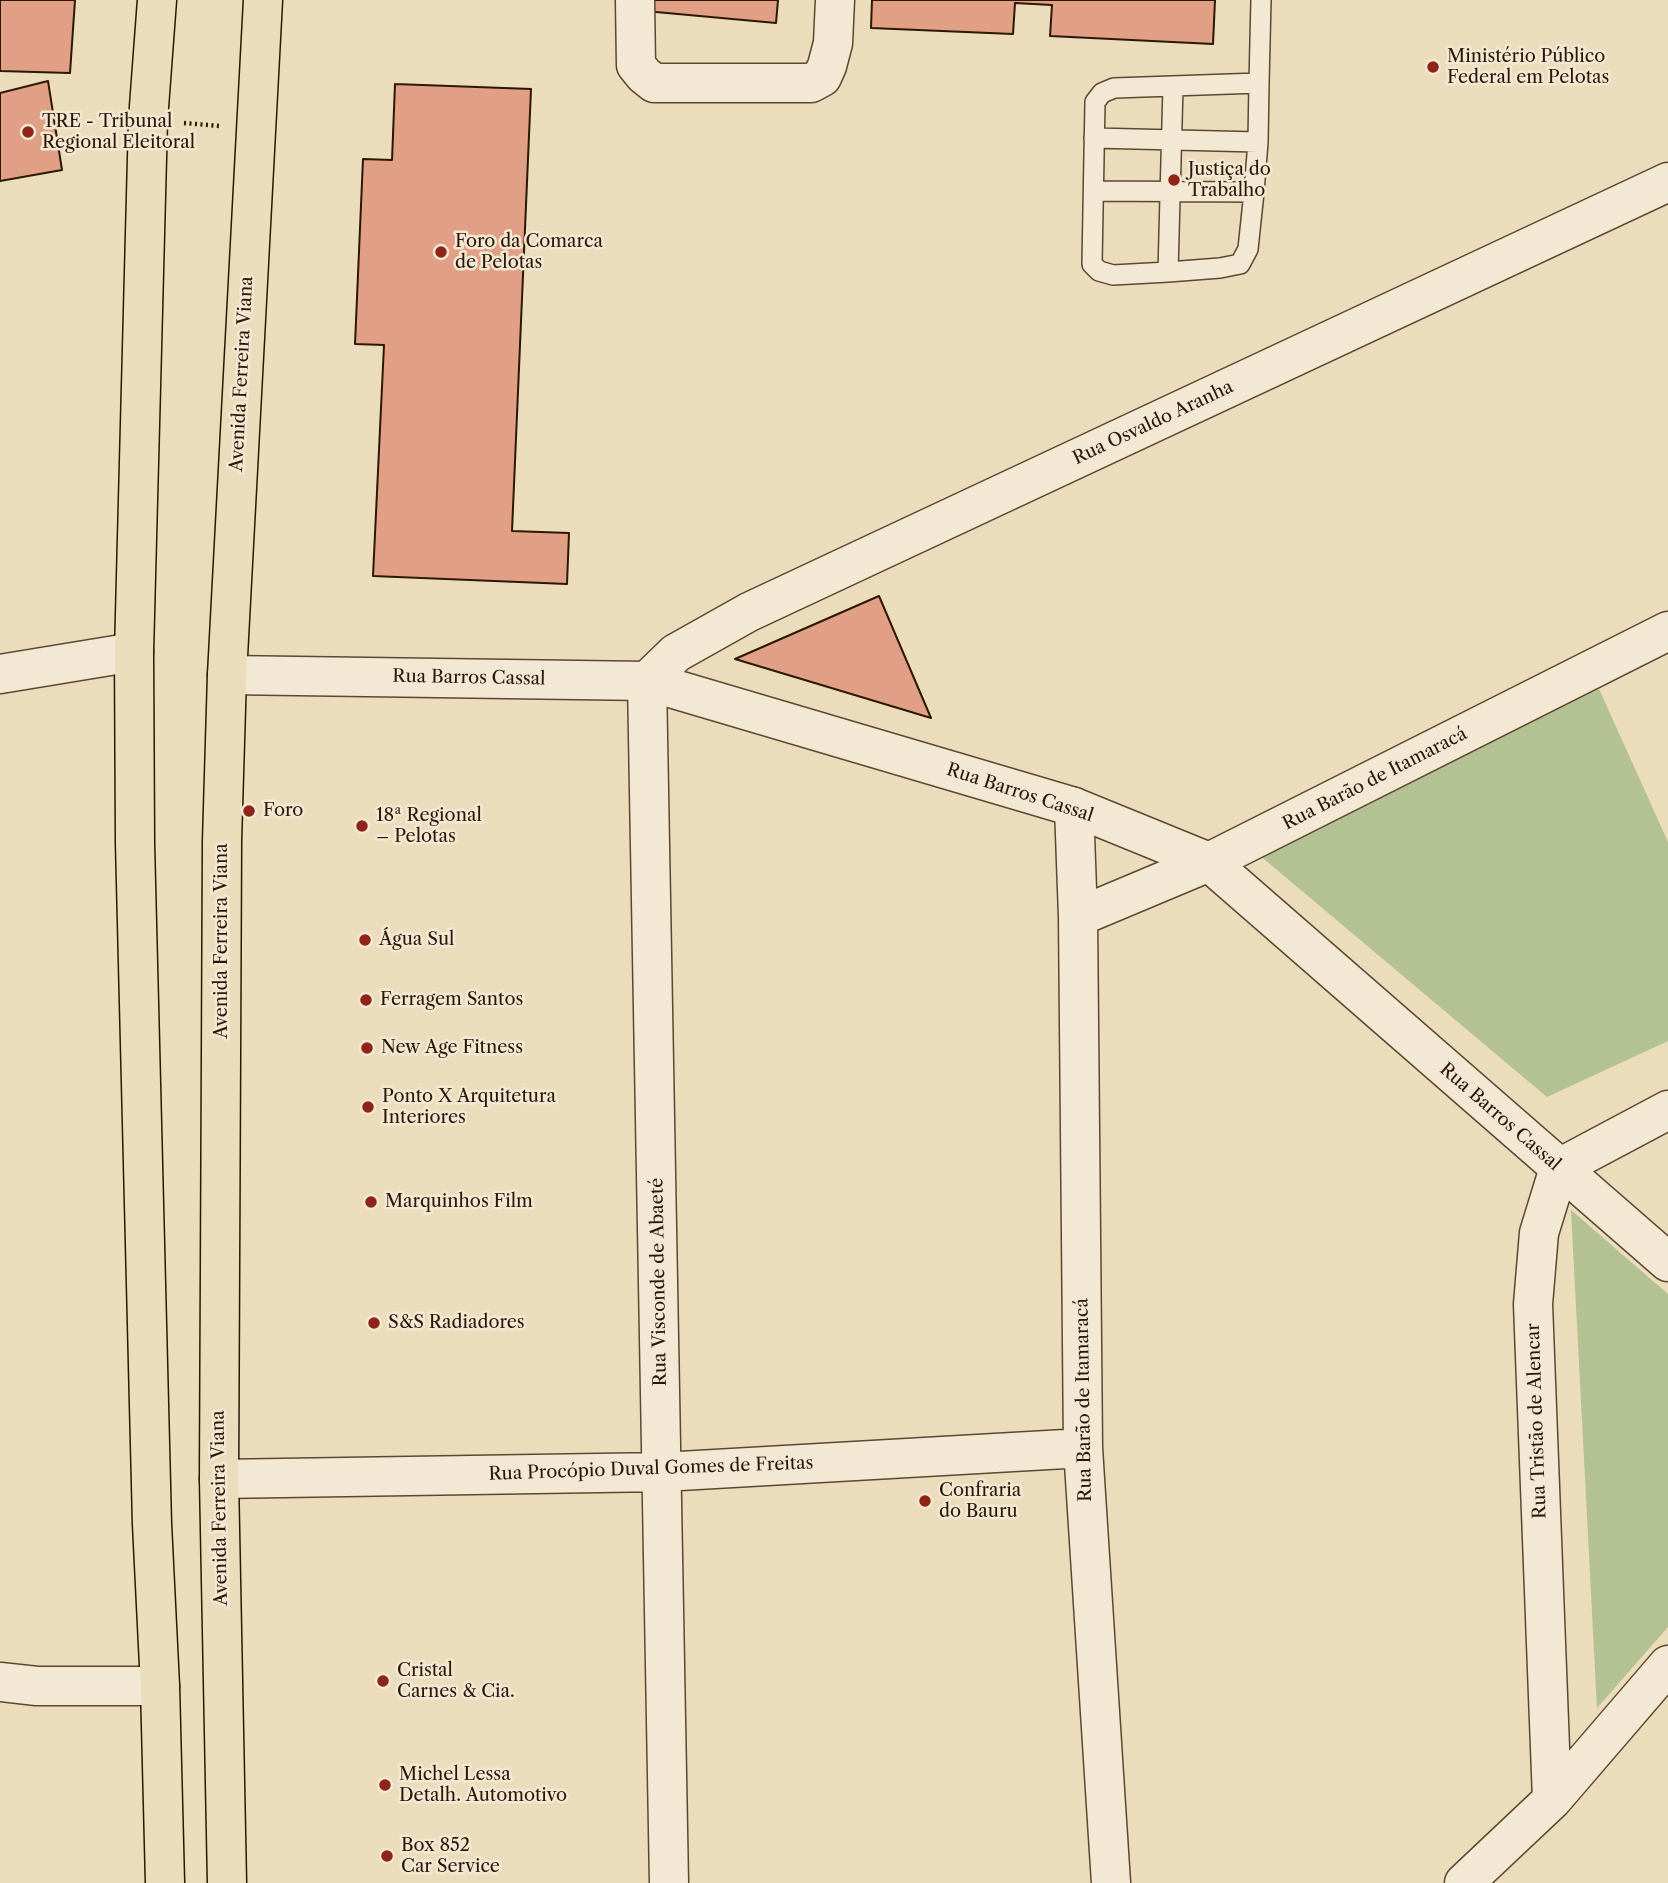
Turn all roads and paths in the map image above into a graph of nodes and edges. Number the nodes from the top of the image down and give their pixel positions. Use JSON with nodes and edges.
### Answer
{"nodes":[{"id":1,"x":157,"y":0,"type":"edge"},
{"id":2,"x":263,"y":0,"type":"edge"},
{"id":3,"x":635,"y":0,"type":"edge"},
{"id":4,"x":835,"y":0,"type":"edge"},
{"id":5,"x":1261,"y":0,"type":"edge"},
{"id":6,"x":1259,"y":83,"type":"junction"},
{"id":7,"x":1173,"y":86,"type":"junction"},
{"id":8,"x":148,"y":120,"type":"junction"},
{"id":9,"x":255,"y":129,"type":"junction"},
{"id":10,"x":1094,"y":138,"type":"junction"},
{"id":11,"x":1171,"y":139,"type":"junction"},
{"id":12,"x":1258,"y":142,"type":"junction"},
{"id":13,"x":1668,"y":182,"type":"edge"},
{"id":14,"x":1094,"y":191,"type":"junction"},
{"id":15,"x":1170,"y":191,"type":"junction"},
{"id":16,"x":1254,"y":192,"type":"junction"},
{"id":17,"x":1168,"y":272,"type":"junction"},
{"id":18,"x":1668,"y":631,"type":"edge"},
{"id":19,"x":134,"y":652,"type":"junction"},
{"id":20,"x":0,"y":674,"type":"edge"},
{"id":21,"x":226,"y":676,"type":"junction"},
{"id":22,"x":647,"y":681,"type":"junction"},
{"id":23,"x":1074,"y":807,"type":"junction"},
{"id":24,"x":1209,"y":862,"type":"junction"},
{"id":25,"x":1078,"y":917,"type":"junction"},
{"id":26,"x":1668,"y":1110,"type":"edge"},
{"id":27,"x":1559,"y":1168,"type":"junction"},
{"id":28,"x":1668,"y":1262,"type":"edge"},
{"id":29,"x":1083,"y":1448,"type":"junction"},
{"id":30,"x":662,"y":1472,"type":"junction"},
{"id":31,"x":219,"y":1479,"type":"junction"},
{"id":32,"x":1668,"y":1664,"type":"edge"},
{"id":33,"x":0,"y":1682,"type":"edge"},
{"id":34,"x":160,"y":1686,"type":"junction"},
{"id":35,"x":1552,"y":1800,"type":"junction"},
{"id":36,"x":164,"y":1883,"type":"edge"},
{"id":37,"x":227,"y":1883,"type":"edge"},
{"id":38,"x":669,"y":1883,"type":"edge"},
{"id":39,"x":1111,"y":1883,"type":"edge"},
{"id":40,"x":1464,"y":1883,"type":"edge"}],
"edges":[{"from":1,"to":8,"type":"main road"},
{"from":2,"to":9,"type":"main road","name":"Avenida Ferreira Viana"},
{"from":3,"to":4,"type":"street"},
{"from":5,"to":6,"type":"lane"},
{"from":6,"to":7,"type":"lane"},
{"from":6,"to":12,"type":"lane"},
{"from":7,"to":10,"type":"lane"},
{"from":7,"to":11,"type":"lane"},
{"from":8,"to":9,"type":"path"},
{"from":8,"to":19,"type":"main road"},
{"from":9,"to":21,"type":"main road","name":"Avenida Ferreira Viana"},
{"from":10,"to":11,"type":"lane"},
{"from":10,"to":14,"type":"lane"},
{"from":11,"to":12,"type":"lane"},
{"from":11,"to":15,"type":"lane"},
{"from":12,"to":16,"type":"lane"},
{"from":13,"to":22,"type":"street","name":"Rua Osvaldo Aranha"},
{"from":14,"to":15,"type":"lane"},
{"from":14,"to":17,"type":"lane"},
{"from":15,"to":16,"type":"lane"},
{"from":15,"to":17,"type":"lane"},
{"from":16,"to":17,"type":"lane"},
{"from":18,"to":24,"type":"street","name":"Rua Barão de Itamaracá"},
{"from":19,"to":20,"type":"street"},
{"from":19,"to":34,"type":"main road"},
{"from":21,"to":22,"type":"street","name":"Rua Barros Cassal"},
{"from":21,"to":31,"type":"main road","name":"Avenida Ferreira Viana"},
{"from":22,"to":23,"type":"street","name":"Rua Barros Cassal"},
{"from":22,"to":30,"type":"street","name":"Rua Visconde de Abaeté"},
{"from":23,"to":24,"type":"street","name":"Rua Barros Cassal"},
{"from":23,"to":25,"type":"street","name":"Rua Barão de Itamaracá"},
{"from":24,"to":25,"type":"street","name":"Rua Barão de Itamaracá"},
{"from":24,"to":27,"type":"street","name":"Rua Barros Cassal"},
{"from":25,"to":29,"type":"street","name":"Rua Barão de Itamaracá"},
{"from":26,"to":27,"type":"street"},
{"from":27,"to":28,"type":"street","name":"Rua Barros Cassal"},
{"from":27,"to":35,"type":"street","name":"Rua Tristão de Alencar"},
{"from":29,"to":30,"type":"street","name":"Rua Procópio Duval Gomes de Freitas"},
{"from":29,"to":39,"type":"street","name":"Rua Barão de Itamaracá"},
{"from":30,"to":31,"type":"street","name":"Rua Procópio Duval Gomes de Freitas"},
{"from":30,"to":38,"type":"street","name":"Rua Visconde de Abaeté"},
{"from":31,"to":37,"type":"main road","name":"Avenida Ferreira Viana"},
{"from":32,"to":35,"type":"street"},
{"from":33,"to":34,"type":"street"},
{"from":34,"to":36,"type":"main road"},
{"from":35,"to":40,"type":"street"}]}
